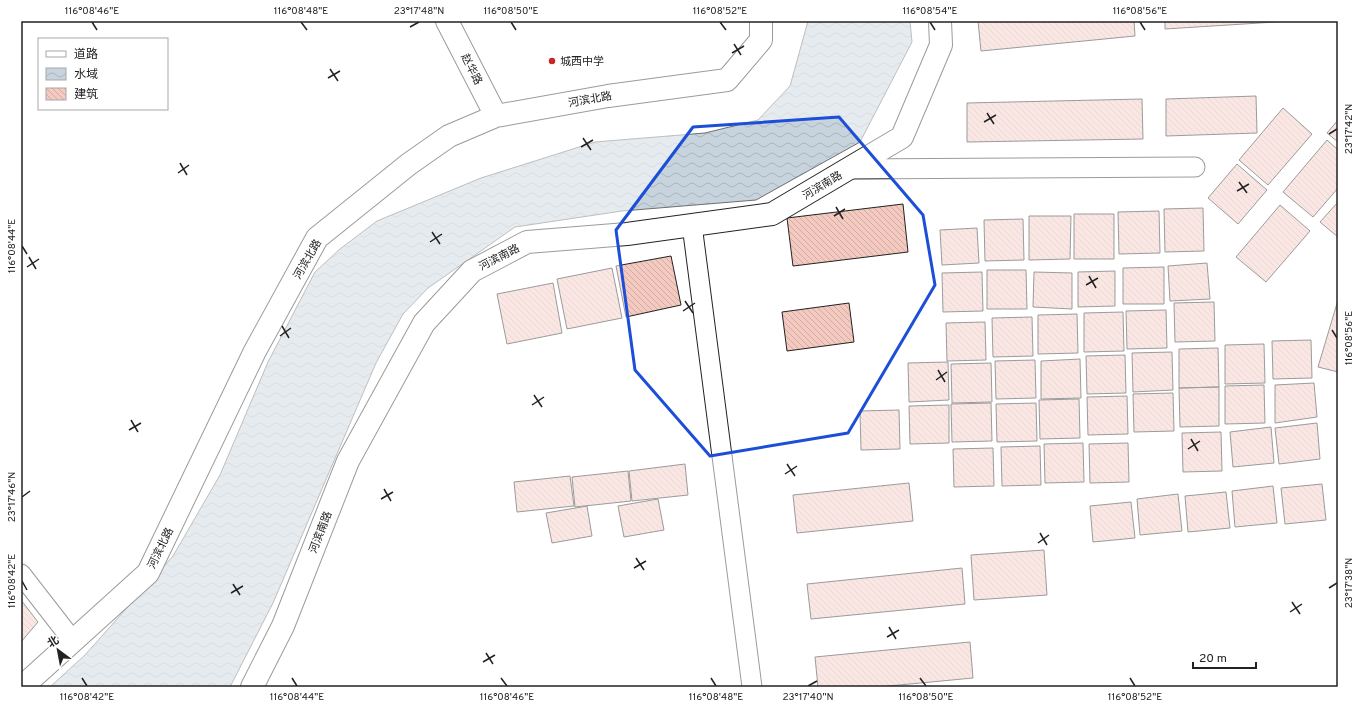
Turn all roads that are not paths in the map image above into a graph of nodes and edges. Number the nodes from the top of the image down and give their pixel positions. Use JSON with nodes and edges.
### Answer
{"nodes":[{"id":1,"x":447,"y":21,"type":"edge"},
{"id":2,"x":761,"y":21,"type":"edge"},
{"id":3,"x":940,"y":21,"type":"edge"},
{"id":4,"x":496,"y":116,"type":"junction"},
{"id":5,"x":1195,"y":168,"type":"dead end"},
{"id":6,"x":848,"y":170,"type":"junction"},
{"id":7,"x":692,"y":225,"type":"junction"},
{"id":8,"x":21,"y":574,"type":"edge"},
{"id":9,"x":73,"y":641,"type":"junction"},
{"id":10,"x":22,"y":687,"type":"edge"},
{"id":11,"x":252,"y":687,"type":"edge"},
{"id":12,"x":752,"y":687,"type":"edge"}],
"edges":[{"from":1,"to":4,"type":"street","name":"赵华路"},
{"from":2,"to":4,"type":"street","name":"河滨北路"},
{"from":3,"to":6,"type":"street","name":"河滨南路"},
{"from":4,"to":9,"type":"street","name":"河滨北路"},
{"from":5,"to":6,"type":"street"},
{"from":6,"to":7,"type":"street","name":"河滨南路"},
{"from":7,"to":11,"type":"street","name":"河滨南路"},
{"from":7,"to":12,"type":"street"},
{"from":8,"to":9,"type":"street"},
{"from":9,"to":10,"type":"street","name":"河滨北路"}]}
